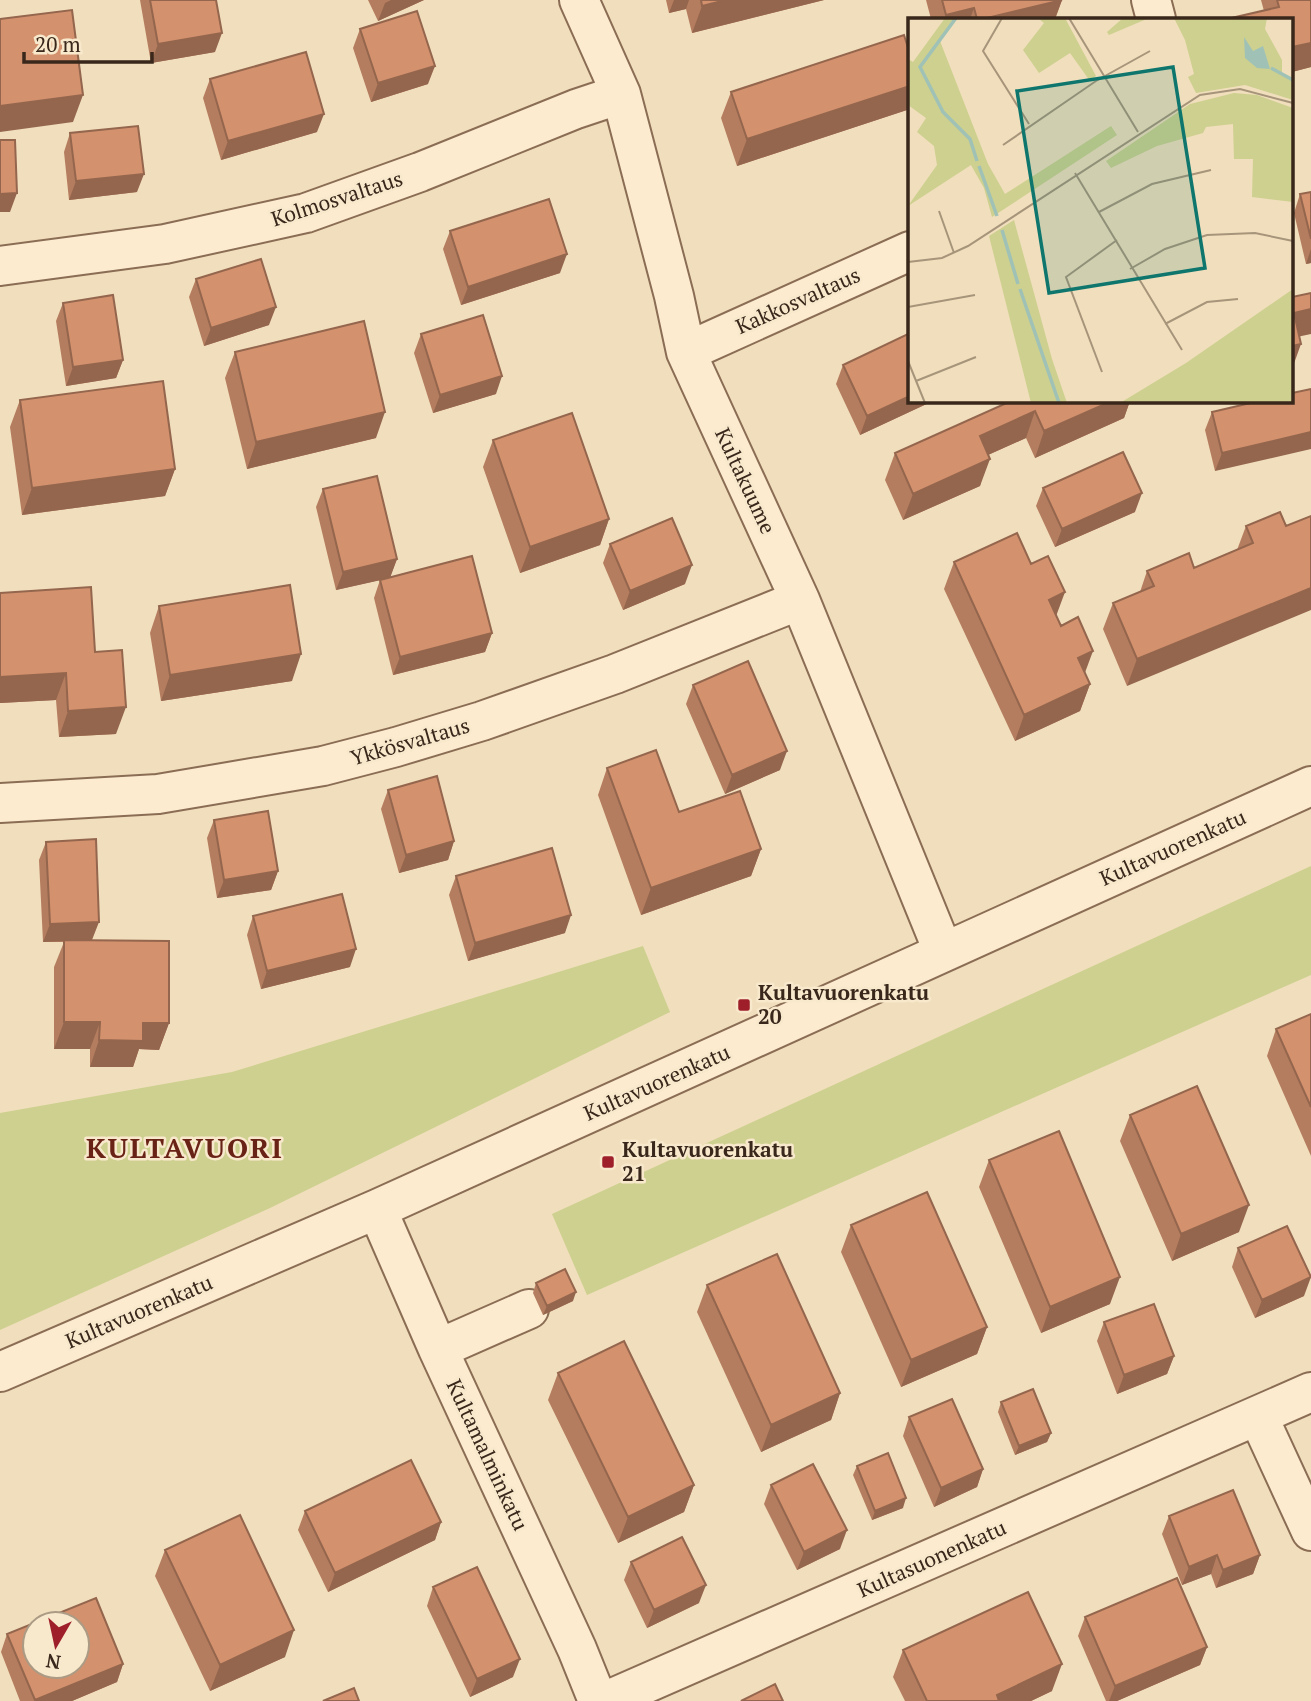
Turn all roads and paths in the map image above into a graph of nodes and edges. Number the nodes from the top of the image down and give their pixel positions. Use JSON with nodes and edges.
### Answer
{"nodes":[{"id":1,"x":579,"y":0,"type":"edge"},
{"id":2,"x":1152,"y":0,"type":"edge"},
{"id":3,"x":1156,"y":18,"type":"edge"},
{"id":4,"x":621,"y":94,"type":"junction"},
{"id":5,"x":908,"y":252,"type":"edge"},
{"id":6,"x":0,"y":265,"type":"edge"},
{"id":7,"x":687,"y":352,"type":"junction"},
{"id":8,"x":800,"y":600,"type":"junction"},
{"id":9,"x":1311,"y":786,"type":"edge"},
{"id":10,"x":0,"y":803,"type":"edge"},
{"id":11,"x":943,"y":951,"type":"junction"},
{"id":12,"x":377,"y":1209,"type":"junction"},
{"id":13,"x":529,"y":1309,"type":"dead end"},
{"id":14,"x":438,"y":1349,"type":"junction"},
{"id":15,"x":0,"y":1372,"type":"edge"},
{"id":16,"x":1311,"y":1392,"type":"edge"},
{"id":17,"x":1258,"y":1416,"type":"junction"},
{"id":18,"x":1311,"y":1531,"type":"edge"},
{"id":19,"x":598,"y":1701,"type":"edge"},
{"id":20,"x":606,"y":1701,"type":"edge"}],
"edges":[{"from":1,"to":4,"type":"street","name":"Kultakuume"},
{"from":2,"to":3,"type":"street"},
{"from":4,"to":6,"type":"street","name":"Kolmosvaltaus"},
{"from":4,"to":7,"type":"street","name":"Kultakuume"},
{"from":5,"to":7,"type":"street","name":"Kakkosvaltaus"},
{"from":7,"to":8,"type":"street","name":"Kultakuume"},
{"from":8,"to":10,"type":"street","name":"Ykkösvaltaus"},
{"from":8,"to":11,"type":"street","name":"Kultakuume"},
{"from":9,"to":11,"type":"street","name":"Kultavuorenkatu"},
{"from":11,"to":12,"type":"street","name":"Kultavuorenkatu"},
{"from":12,"to":14,"type":"street","name":"Kultamalminkatu"},
{"from":12,"to":15,"type":"street","name":"Kultavuorenkatu"},
{"from":13,"to":14,"type":"street"},
{"from":14,"to":19,"type":"street","name":"Kultamalminkatu"},
{"from":16,"to":17,"type":"street","name":"Kultasuonenkatu"},
{"from":17,"to":18,"type":"street"},
{"from":17,"to":20,"type":"street","name":"Kultasuonenkatu"}]}
